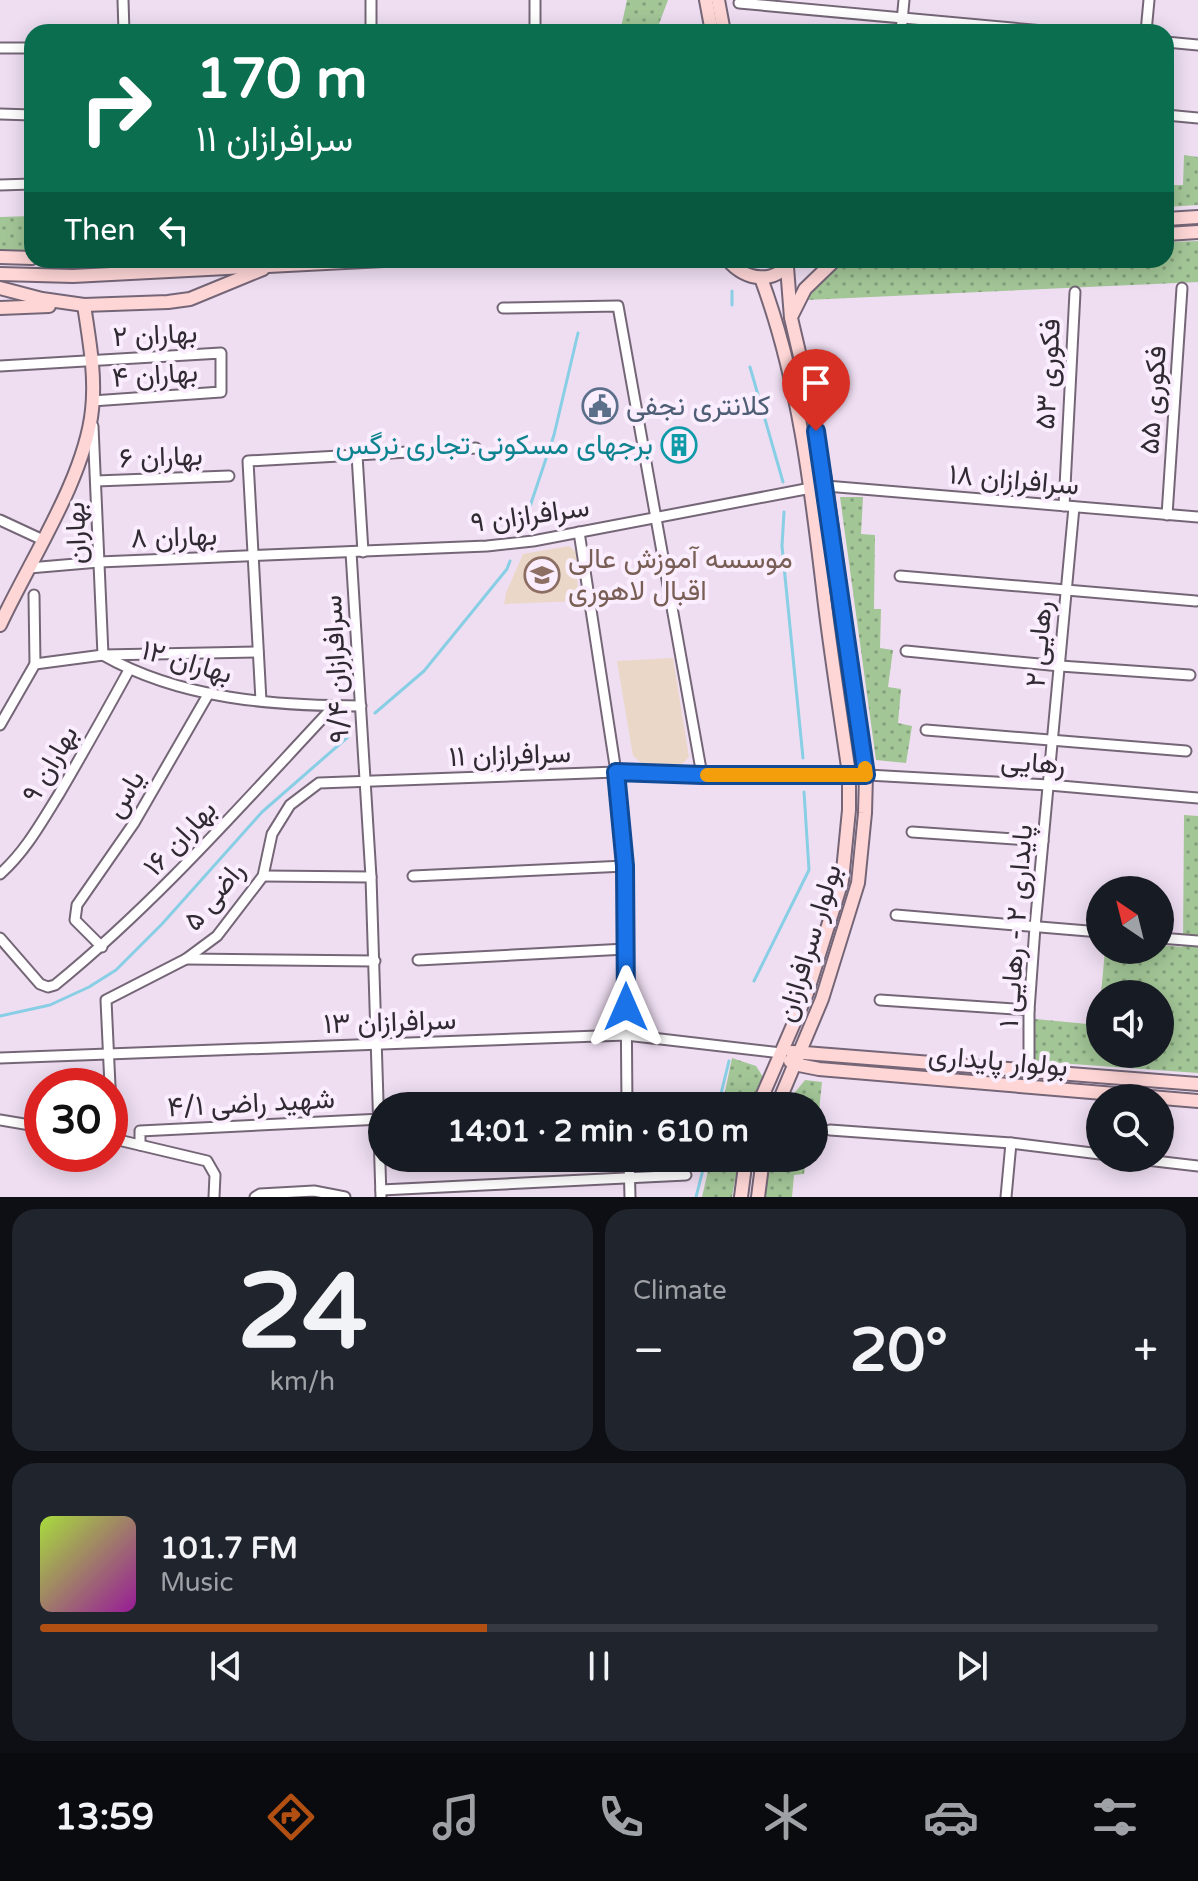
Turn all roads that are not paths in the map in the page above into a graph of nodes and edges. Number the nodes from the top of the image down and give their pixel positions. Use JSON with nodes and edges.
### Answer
{"nodes":[{"id":1,"x":123,"y":0,"type":"edge"},
{"id":2,"x":371,"y":0,"type":"edge"},
{"id":3,"x":535,"y":0,"type":"edge"},
{"id":4,"x":706,"y":0,"type":"edge"},
{"id":5,"x":718,"y":0,"type":"edge"},
{"id":6,"x":904,"y":0,"type":"edge"},
{"id":7,"x":1149,"y":0,"type":"edge"},
{"id":8,"x":739,"y":3,"type":"dead end"},
{"id":9,"x":902,"y":18,"type":"junction"},
{"id":10,"x":124,"y":24,"type":"edge"},
{"id":11,"x":371,"y":24,"type":"edge"},
{"id":12,"x":535,"y":24,"type":"edge"},
{"id":13,"x":710,"y":24,"type":"edge"},
{"id":14,"x":722,"y":24,"type":"edge"},
{"id":15,"x":902,"y":24,"type":"edge"},
{"id":16,"x":968,"y":24,"type":"edge"},
{"id":17,"x":1147,"y":24,"type":"edge"},
{"id":18,"x":1174,"y":43,"type":"edge"},
{"id":19,"x":1198,"y":45,"type":"edge"},
{"id":20,"x":0,"y":48,"type":"edge"},
{"id":21,"x":24,"y":48,"type":"edge"},
{"id":22,"x":0,"y":114,"type":"edge"},
{"id":23,"x":24,"y":115,"type":"edge"},
{"id":24,"x":1174,"y":116,"type":"edge"},
{"id":25,"x":1198,"y":118,"type":"edge"},
{"id":26,"x":24,"y":184,"type":"edge"},
{"id":27,"x":0,"y":185,"type":"edge"},
{"id":28,"x":1198,"y":217,"type":"edge"},
{"id":29,"x":1174,"y":218,"type":"edge"},
{"id":30,"x":1198,"y":232,"type":"edge"},
{"id":31,"x":1174,"y":234,"type":"edge"},
{"id":32,"x":0,"y":257,"type":"edge"},
{"id":33,"x":24,"y":258,"type":"edge"},
{"id":34,"x":209,"y":268,"type":"edge"},
{"id":35,"x":267,"y":268,"type":"edge"},
{"id":36,"x":738,"y":268,"type":"edge"},
{"id":37,"x":785,"y":268,"type":"edge"},
{"id":38,"x":789,"y":268,"type":"edge"},
{"id":39,"x":827,"y":268,"type":"edge"},
{"id":40,"x":0,"y":274,"type":"edge"},
{"id":41,"x":761,"y":278,"type":"junction"},
{"id":42,"x":0,"y":288,"type":"edge"},
{"id":43,"x":1182,"y":288,"type":"dead end"},
{"id":44,"x":1075,"y":292,"type":"dead end"},
{"id":45,"x":84,"y":305,"type":"junction"},
{"id":46,"x":0,"y":308,"type":"edge"},
{"id":47,"x":503,"y":308,"type":"dead end"},
{"id":48,"x":791,"y":318,"type":"junction"},
{"id":49,"x":92,"y":360,"type":"junction"},
{"id":50,"x":0,"y":366,"type":"edge"},
{"id":51,"x":221,"y":392,"type":"joint"},
{"id":52,"x":92,"y":405,"type":"junction"},
{"id":53,"x":476,"y":448,"type":"dead end"},
{"id":54,"x":357,"y":455,"type":"junction"},
{"id":55,"x":229,"y":476,"type":"dead end"},
{"id":56,"x":96,"y":481,"type":"junction"},
{"id":57,"x":826,"y":486,"type":"junction"},
{"id":58,"x":811,"y":488,"type":"junction"},
{"id":59,"x":1069,"y":506,"type":"junction"},
{"id":60,"x":1167,"y":515,"type":"junction"},
{"id":61,"x":1198,"y":517,"type":"edge"},
{"id":62,"x":656,"y":518,"type":"junction"},
{"id":63,"x":0,"y":520,"type":"edge"},
{"id":64,"x":579,"y":532,"type":"junction"},
{"id":65,"x":43,"y":540,"type":"junction"},
{"id":66,"x":351,"y":552,"type":"junction"},
{"id":67,"x":363,"y":552,"type":"junction"},
{"id":68,"x":252,"y":556,"type":"junction"},
{"id":69,"x":99,"y":562,"type":"junction"},
{"id":70,"x":29,"y":568,"type":"junction"},
{"id":71,"x":900,"y":576,"type":"dead end"},
{"id":72,"x":1066,"y":590,"type":"junction"},
{"id":73,"x":34,"y":595,"type":"dead end"},
{"id":74,"x":1196,"y":601,"type":"dead end"},
{"id":75,"x":0,"y":625,"type":"edge"},
{"id":76,"x":906,"y":651,"type":"dead end"},
{"id":77,"x":258,"y":652,"type":"junction"},
{"id":78,"x":103,"y":655,"type":"junction"},
{"id":79,"x":35,"y":664,"type":"junction"},
{"id":80,"x":1060,"y":666,"type":"junction"},
{"id":81,"x":129,"y":670,"type":"junction"},
{"id":82,"x":1190,"y":675,"type":"dead end"},
{"id":83,"x":209,"y":693,"type":"junction"},
{"id":84,"x":261,"y":701,"type":"junction"},
{"id":85,"x":334,"y":706,"type":"junction"},
{"id":86,"x":361,"y":706,"type":"junction"},
{"id":87,"x":0,"y":725,"type":"edge"},
{"id":88,"x":926,"y":730,"type":"dead end"},
{"id":89,"x":1053,"y":742,"type":"junction"},
{"id":90,"x":1186,"y":751,"type":"dead end"},
{"id":91,"x":616,"y":772,"type":"junction"},
{"id":92,"x":849,"y":774,"type":"junction"},
{"id":93,"x":702,"y":775,"type":"junction"},
{"id":94,"x":866,"y":775,"type":"junction"},
{"id":95,"x":365,"y":783,"type":"junction"},
{"id":96,"x":1049,"y":785,"type":"junction"},
{"id":97,"x":1198,"y":798,"type":"edge"},
{"id":98,"x":912,"y":832,"type":"dead end"},
{"id":99,"x":1043,"y":841,"type":"junction"},
{"id":100,"x":625,"y":866,"type":"junction"},
{"id":101,"x":0,"y":874,"type":"edge"},
{"id":102,"x":263,"y":876,"type":"junction"},
{"id":103,"x":413,"y":876,"type":"dead end"},
{"id":104,"x":371,"y":877,"type":"junction"},
{"id":105,"x":896,"y":915,"type":"dead end"},
{"id":106,"x":1035,"y":927,"type":"junction"},
{"id":107,"x":1086,"y":931,"type":"edge"},
{"id":108,"x":0,"y":938,"type":"edge"},
{"id":109,"x":1174,"y":939,"type":"edge"},
{"id":110,"x":1198,"y":941,"type":"edge"},
{"id":111,"x":102,"y":947,"type":"junction"},
{"id":112,"x":626,"y":949,"type":"junction"},
{"id":113,"x":186,"y":959,"type":"junction"},
{"id":114,"x":418,"y":960,"type":"dead end"},
{"id":115,"x":375,"y":961,"type":"junction"},
{"id":116,"x":880,"y":1000,"type":"dead end"},
{"id":117,"x":1029,"y":1010,"type":"junction"},
{"id":118,"x":626,"y":1035,"type":"junction"},
{"id":119,"x":377,"y":1045,"type":"junction"},
{"id":120,"x":800,"y":1051,"type":"junction"},
{"id":121,"x":109,"y":1052,"type":"junction"},
{"id":122,"x":781,"y":1053,"type":"junction"},
{"id":123,"x":0,"y":1058,"type":"edge"},
{"id":124,"x":794,"y":1064,"type":"junction"},
{"id":125,"x":109,"y":1068,"type":"edge"},
{"id":126,"x":1029,"y":1070,"type":"junction"},
{"id":127,"x":1198,"y":1084,"type":"edge"},
{"id":128,"x":379,"y":1092,"type":"edge"},
{"id":129,"x":627,"y":1092,"type":"edge"},
{"id":130,"x":764,"y":1092,"type":"edge"},
{"id":131,"x":783,"y":1092,"type":"edge"},
{"id":132,"x":1198,"y":1101,"type":"edge"},
{"id":133,"x":0,"y":1120,"type":"edge"},
{"id":134,"x":368,"y":1120,"type":"edge"},
{"id":135,"x":24,"y":1124,"type":"edge"},
{"id":136,"x":830,"y":1130,"type":"dead end"},
{"id":137,"x":128,"y":1142,"type":"edge"},
{"id":138,"x":1011,"y":1143,"type":"junction"},
{"id":139,"x":140,"y":1145,"type":"junction"},
{"id":140,"x":1086,"y":1152,"type":"edge"},
{"id":141,"x":1174,"y":1163,"type":"edge"},
{"id":142,"x":1198,"y":1166,"type":"edge"},
{"id":143,"x":381,"y":1172,"type":"edge"},
{"id":144,"x":630,"y":1172,"type":"edge"},
{"id":145,"x":744,"y":1172,"type":"edge"},
{"id":146,"x":761,"y":1172,"type":"edge"},
{"id":147,"x":686,"y":1175,"type":"dead end"},
{"id":148,"x":630,"y":1176,"type":"junction"},
{"id":149,"x":381,"y":1194,"type":"edge"},
{"id":150,"x":214,"y":1197,"type":"edge"},
{"id":151,"x":255,"y":1197,"type":"edge"},
{"id":152,"x":345,"y":1197,"type":"edge"},
{"id":153,"x":630,"y":1197,"type":"edge"},
{"id":154,"x":741,"y":1197,"type":"edge"},
{"id":155,"x":758,"y":1197,"type":"edge"},
{"id":156,"x":1006,"y":1197,"type":"edge"}],
"edges":[{"from":1,"to":10,"type":"street"},
{"from":2,"to":11,"type":"street"},
{"from":3,"to":12,"type":"street"},
{"from":4,"to":13,"type":"main road"},
{"from":5,"to":14,"type":"main road"},
{"from":6,"to":9,"type":"street"},
{"from":7,"to":17,"type":"street"},
{"from":8,"to":9,"type":"street"},
{"from":9,"to":15,"type":"street"},
{"from":9,"to":16,"type":"street"},
{"from":18,"to":19,"type":"street"},
{"from":20,"to":21,"type":"street"},
{"from":22,"to":23,"type":"street"},
{"from":24,"to":25,"type":"street"},
{"from":26,"to":27,"type":"street"},
{"from":28,"to":29,"type":"main road"},
{"from":30,"to":31,"type":"main road"},
{"from":32,"to":33,"type":"main road"},
{"from":34,"to":40,"type":"main road"},
{"from":35,"to":45,"type":"main road"},
{"from":36,"to":41,"type":"main road"},
{"from":37,"to":41,"type":"main road"},
{"from":38,"to":48,"type":"main road","name":"بولوار سرافرازان"},
{"from":39,"to":48,"type":"main road"},
{"from":41,"to":58,"type":"main road","name":"بولوار سرافرازان"},
{"from":42,"to":45,"type":"main road"},
{"from":43,"to":60,"type":"street","name":"فکوری ۵۵"},
{"from":44,"to":59,"type":"street","name":"فکوری ۵۳"},
{"from":45,"to":46,"type":"main road"},
{"from":45,"to":49,"type":"main road"},
{"from":47,"to":62,"type":"street"},
{"from":48,"to":57,"type":"main road","name":"بولوار سرافرازان"},
{"from":49,"to":50,"type":"street","name":"بهاران ۲"},
{"from":49,"to":51,"type":"street","name":"بهاران ۲"},
{"from":49,"to":52,"type":"main road"},
{"from":51,"to":52,"type":"street","name":"بهاران ۴"},
{"from":52,"to":56,"type":"street","name":"بهاران"},
{"from":52,"to":65,"type":"main road"},
{"from":53,"to":54,"type":"street"},
{"from":54,"to":67,"type":"street"},
{"from":54,"to":68,"type":"street"},
{"from":55,"to":56,"type":"street","name":"بهاران ۶"},
{"from":56,"to":69,"type":"street","name":"بهاران"},
{"from":57,"to":59,"type":"street","name":"سرافرازان ۱۸"},
{"from":57,"to":94,"type":"main road","name":"بولوار سرافرازان"},
{"from":58,"to":62,"type":"street","name":"سرافرازان ۹"},
{"from":58,"to":92,"type":"main road","name":"بولوار سرافرازان"},
{"from":59,"to":60,"type":"street","name":"سرافرازان ۱۸"},
{"from":59,"to":72,"type":"street","name":"رهایی ۲"},
{"from":60,"to":61,"type":"street","name":"سرافرازان ۱۸"},
{"from":62,"to":64,"type":"street","name":"سرافرازان ۹"},
{"from":62,"to":93,"type":"street"},
{"from":63,"to":65,"type":"street"},
{"from":64,"to":67,"type":"street","name":"سرافرازان ۹"},
{"from":64,"to":91,"type":"street"},
{"from":65,"to":70,"type":"main road"},
{"from":66,"to":67,"type":"street","name":"سرافرازان ۹"},
{"from":66,"to":68,"type":"street","name":"سرافرازان ۹"},
{"from":66,"to":86,"type":"street","name":"سرافرازان ۹/۴"},
{"from":68,"to":69,"type":"street","name":"بهاران ۸"},
{"from":68,"to":77,"type":"street"},
{"from":69,"to":70,"type":"street","name":"بهاران ۸"},
{"from":69,"to":78,"type":"street","name":"بهاران"},
{"from":70,"to":75,"type":"main road"},
{"from":71,"to":72,"type":"street"},
{"from":72,"to":74,"type":"street"},
{"from":72,"to":80,"type":"street","name":"رهایی ۲"},
{"from":73,"to":79,"type":"street"},
{"from":76,"to":80,"type":"street"},
{"from":77,"to":78,"type":"street"},
{"from":77,"to":84,"type":"street"},
{"from":78,"to":79,"type":"street"},
{"from":78,"to":81,"type":"street","name":"بهاران ۱۲"},
{"from":79,"to":87,"type":"street"},
{"from":80,"to":82,"type":"street"},
{"from":80,"to":89,"type":"street","name":"رهایی ۲"},
{"from":81,"to":83,"type":"street","name":"بهاران ۱۲"},
{"from":81,"to":101,"type":"street","name":"بهاران ۹"},
{"from":83,"to":84,"type":"street","name":"بهاران ۱۲"},
{"from":83,"to":111,"type":"street","name":"یاس"},
{"from":84,"to":85,"type":"street","name":"بهاران ۱۲"},
{"from":85,"to":86,"type":"street","name":"بهاران ۱۲"},
{"from":85,"to":111,"type":"street","name":"بهاران ۱۶"},
{"from":86,"to":95,"type":"street","name":"سرافرازان ۹/۴"},
{"from":88,"to":89,"type":"street"},
{"from":89,"to":90,"type":"street"},
{"from":89,"to":96,"type":"street","name":"رهایی ۲"},
{"from":91,"to":93,"type":"street","name":"سرافرازان ۱۱"},
{"from":91,"to":95,"type":"street","name":"سرافرازان ۱۱"},
{"from":91,"to":100,"type":"street"},
{"from":92,"to":93,"type":"street","name":"سرافرازان ۱۱"},
{"from":92,"to":94,"type":"street","name":"رهایی"},
{"from":92,"to":122,"type":"main road","name":"بولوار سرافرازان"},
{"from":94,"to":96,"type":"street","name":"رهایی"},
{"from":94,"to":120,"type":"main road","name":"بولوار سرافرازان"},
{"from":95,"to":102,"type":"street","name":"راضی ۵"},
{"from":95,"to":104,"type":"street","name":"سرافرازان ۹/۴"},
{"from":96,"to":97,"type":"street","name":"رهایی"},
{"from":96,"to":99,"type":"street","name":"پایداری ۲ - رهایی ۱"},
{"from":98,"to":99,"type":"street"},
{"from":99,"to":106,"type":"street","name":"پایداری ۲ - رهایی ۱"},
{"from":100,"to":103,"type":"street"},
{"from":100,"to":112,"type":"street"},
{"from":102,"to":104,"type":"street"},
{"from":102,"to":113,"type":"street","name":"راضی ۵"},
{"from":104,"to":115,"type":"street","name":"سرافرازان ۹/۴"},
{"from":105,"to":106,"type":"street"},
{"from":106,"to":107,"type":"street"},
{"from":106,"to":117,"type":"street","name":"پایداری ۲ - رهایی ۱"},
{"from":108,"to":111,"type":"street","name":"بهاران ۱۶"},
{"from":109,"to":110,"type":"street"},
{"from":112,"to":114,"type":"street"},
{"from":112,"to":118,"type":"street"},
{"from":113,"to":115,"type":"street"},
{"from":113,"to":121,"type":"street","name":"راضی ۵"},
{"from":115,"to":119,"type":"street","name":"سرافرازان ۹/۴"},
{"from":116,"to":117,"type":"street"},
{"from":117,"to":126,"type":"street","name":"پایداری ۲ - رهایی ۱"},
{"from":118,"to":119,"type":"street","name":"سرافرازان ۱۳"},
{"from":118,"to":122,"type":"street","name":"سرافرازان ۱۳"},
{"from":118,"to":129,"type":"street"},
{"from":119,"to":121,"type":"street","name":"سرافرازان ۱۳"},
{"from":119,"to":128,"type":"street","name":"سرافرازان ۹/۴"},
{"from":120,"to":122,"type":"main road","name":"بولوار پایداری"},
{"from":120,"to":124,"type":"main road","name":"بولوار سرافرازان"},
{"from":120,"to":126,"type":"main road","name":"بولوار پایداری"},
{"from":121,"to":123,"type":"street","name":"سرافرازان ۱۳"},
{"from":121,"to":125,"type":"street"},
{"from":122,"to":124,"type":"main road"},
{"from":122,"to":130,"type":"main road","name":"بولوار سرافرازان"},
{"from":124,"to":131,"type":"main road","name":"بولوار سرافرازان"},
{"from":124,"to":132,"type":"main road","name":"بولوار پایداری"},
{"from":126,"to":127,"type":"main road","name":"بولوار پایداری"},
{"from":133,"to":135,"type":"street"},
{"from":134,"to":139,"type":"street","name":"شهید راضی ۴/۱"},
{"from":136,"to":138,"type":"street"},
{"from":137,"to":139,"type":"street"},
{"from":138,"to":140,"type":"street"},
{"from":138,"to":156,"type":"street"},
{"from":139,"to":150,"type":"street"},
{"from":141,"to":142,"type":"street"},
{"from":143,"to":149,"type":"street","name":"سرافرازان ۹/۴"},
{"from":144,"to":148,"type":"street"},
{"from":145,"to":154,"type":"main road"},
{"from":146,"to":155,"type":"main road"},
{"from":147,"to":148,"type":"street"},
{"from":148,"to":149,"type":"street"},
{"from":148,"to":153,"type":"street"},
{"from":151,"to":152,"type":"street"}]}
